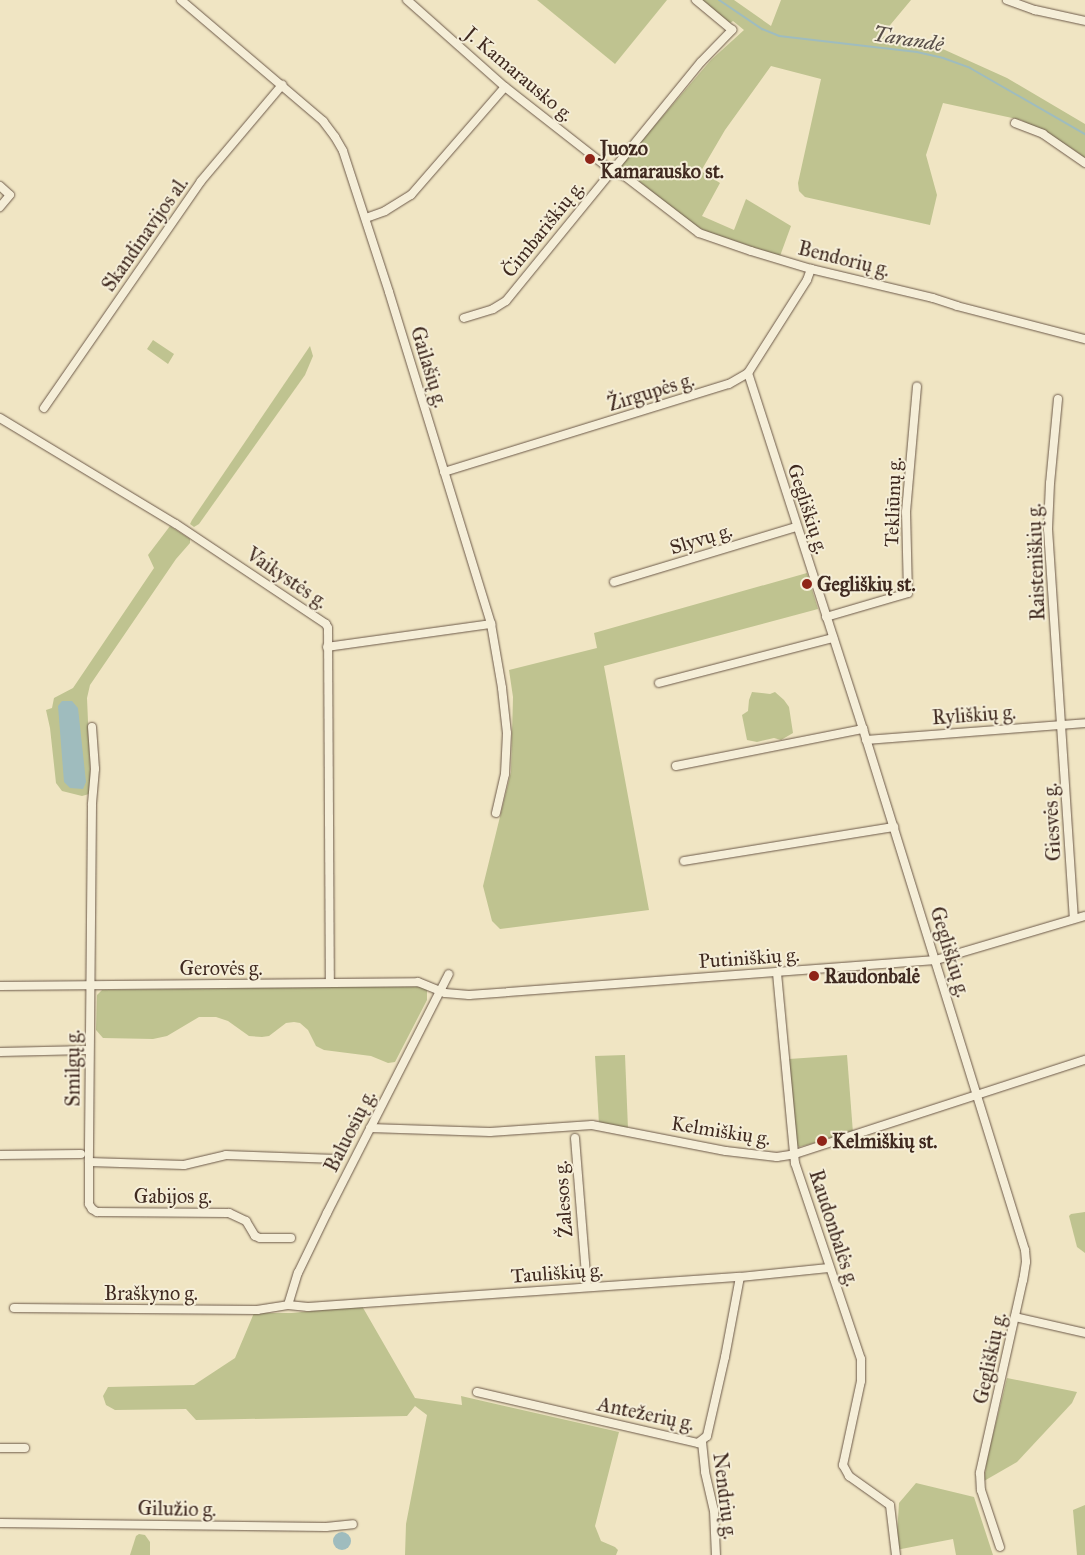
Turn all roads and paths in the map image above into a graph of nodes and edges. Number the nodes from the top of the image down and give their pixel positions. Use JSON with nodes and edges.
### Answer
{"nodes":[{"id":1,"x":181,"y":0,"type":"edge"},
{"id":2,"x":407,"y":0,"type":"edge"},
{"id":3,"x":696,"y":0,"type":"edge"},
{"id":4,"x":1006,"y":0,"type":"edge"},
{"id":5,"x":1085,"y":21,"type":"edge"},
{"id":6,"x":282,"y":85,"type":"junction"},
{"id":7,"x":505,"y":87,"type":"junction"},
{"id":8,"x":1015,"y":123,"type":"dead end"},
{"id":9,"x":1085,"y":163,"type":"edge"},
{"id":10,"x":612,"y":170,"type":"junction"},
{"id":11,"x":0,"y":186,"type":"edge"},
{"id":12,"x":0,"y":207,"type":"edge"},
{"id":13,"x":366,"y":218,"type":"junction"},
{"id":14,"x":811,"y":269,"type":"junction"},
{"id":15,"x":464,"y":318,"type":"dead end"},
{"id":16,"x":1085,"y":339,"type":"edge"},
{"id":17,"x":748,"y":374,"type":"junction"},
{"id":18,"x":917,"y":386,"type":"dead end"},
{"id":19,"x":1058,"y":398,"type":"dead end"},
{"id":20,"x":44,"y":408,"type":"dead end"},
{"id":21,"x":0,"y":418,"type":"edge"},
{"id":22,"x":444,"y":472,"type":"junction"},
{"id":23,"x":796,"y":527,"type":"junction"},
{"id":24,"x":614,"y":582,"type":"dead end"},
{"id":25,"x":826,"y":618,"type":"junction"},
{"id":26,"x":491,"y":624,"type":"junction"},
{"id":27,"x":833,"y":638,"type":"junction"},
{"id":28,"x":327,"y":647,"type":"junction"},
{"id":29,"x":659,"y":683,"type":"dead end"},
{"id":30,"x":1085,"y":723,"type":"edge"},
{"id":31,"x":1062,"y":724,"type":"junction"},
{"id":32,"x":92,"y":727,"type":"dead end"},
{"id":33,"x":863,"y":729,"type":"junction"},
{"id":34,"x":866,"y":740,"type":"junction"},
{"id":35,"x":676,"y":766,"type":"dead end"},
{"id":36,"x":496,"y":813,"type":"dead end"},
{"id":37,"x":894,"y":827,"type":"junction"},
{"id":38,"x":684,"y":861,"type":"dead end"},
{"id":39,"x":1085,"y":916,"type":"edge"},
{"id":40,"x":1074,"y":918,"type":"junction"},
{"id":41,"x":936,"y":960,"type":"junction"},
{"id":42,"x":777,"y":973,"type":"junction"},
{"id":43,"x":448,"y":974,"type":"dead end"},
{"id":44,"x":330,"y":983,"type":"junction"},
{"id":45,"x":90,"y":985,"type":"junction"},
{"id":46,"x":0,"y":986,"type":"edge"},
{"id":47,"x":440,"y":991,"type":"junction"},
{"id":48,"x":88,"y":1050,"type":"junction"},
{"id":49,"x":0,"y":1052,"type":"edge"},
{"id":50,"x":1085,"y":1060,"type":"edge"},
{"id":51,"x":977,"y":1096,"type":"junction"},
{"id":52,"x":370,"y":1128,"type":"junction"},
{"id":53,"x":575,"y":1138,"type":"dead end"},
{"id":54,"x":81,"y":1154,"type":"dead end"},
{"id":55,"x":795,"y":1154,"type":"junction"},
{"id":56,"x":0,"y":1155,"type":"edge"},
{"id":57,"x":336,"y":1159,"type":"dead end"},
{"id":58,"x":89,"y":1162,"type":"junction"},
{"id":59,"x":291,"y":1238,"type":"dead end"},
{"id":60,"x":829,"y":1268,"type":"junction"},
{"id":61,"x":740,"y":1278,"type":"junction"},
{"id":62,"x":587,"y":1287,"type":"junction"},
{"id":63,"x":288,"y":1305,"type":"junction"},
{"id":64,"x":14,"y":1308,"type":"dead end"},
{"id":65,"x":1015,"y":1317,"type":"junction"},
{"id":66,"x":1085,"y":1333,"type":"edge"},
{"id":67,"x":476,"y":1392,"type":"dead end"},
{"id":68,"x":702,"y":1442,"type":"junction"},
{"id":69,"x":0,"y":1448,"type":"edge"},
{"id":70,"x":25,"y":1448,"type":"dead end"},
{"id":71,"x":0,"y":1523,"type":"edge"},
{"id":72,"x":353,"y":1524,"type":"dead end"},
{"id":73,"x":1000,"y":1547,"type":"dead end"},
{"id":74,"x":716,"y":1555,"type":"edge"},
{"id":75,"x":896,"y":1555,"type":"edge"}],
"edges":[{"from":1,"to":6,"type":"street","name":"Gailašių g."},
{"from":2,"to":7,"type":"street","name":"J. Kamarausko g."},
{"from":3,"to":10,"type":"street","name":"Čimbariškių g."},
{"from":4,"to":5,"type":"street"},
{"from":6,"to":13,"type":"street","name":"Gailašių g."},
{"from":6,"to":20,"type":"street","name":"Skandinavijos al."},
{"from":7,"to":10,"type":"street","name":"J. Kamarausko g."},
{"from":7,"to":13,"type":"street"},
{"from":8,"to":9,"type":"street"},
{"from":10,"to":14,"type":"street","name":"Bendorių g."},
{"from":10,"to":15,"type":"street","name":"Čimbariškių g."},
{"from":11,"to":12,"type":"street"},
{"from":13,"to":22,"type":"street","name":"Gailašių g."},
{"from":14,"to":16,"type":"street","name":"Bendorių g."},
{"from":14,"to":17,"type":"street"},
{"from":17,"to":22,"type":"street","name":"Žirgupės g."},
{"from":17,"to":23,"type":"street","name":"Gegliškių g."},
{"from":18,"to":25,"type":"street","name":"Tekliūnų g."},
{"from":19,"to":31,"type":"street","name":"Raisteniškių g."},
{"from":21,"to":28,"type":"street","name":"Vaikystės g."},
{"from":22,"to":26,"type":"street","name":"Gailašių g."},
{"from":23,"to":24,"type":"street","name":"Slyvų g."},
{"from":23,"to":25,"type":"street","name":"Gegliškių g."},
{"from":25,"to":27,"type":"street","name":"Gegliškių g."},
{"from":26,"to":28,"type":"street"},
{"from":26,"to":36,"type":"street","name":"Gailašių g."},
{"from":27,"to":29,"type":"street"},
{"from":27,"to":33,"type":"street","name":"Gegliškių g."},
{"from":28,"to":44,"type":"street","name":"Vaikystės g."},
{"from":30,"to":31,"type":"street","name":"Ryliškių g."},
{"from":31,"to":34,"type":"street","name":"Ryliškių g."},
{"from":31,"to":40,"type":"street","name":"Giesvės g."},
{"from":32,"to":45,"type":"street","name":"Smilgų g."},
{"from":33,"to":34,"type":"street","name":"Gegliškių g."},
{"from":33,"to":35,"type":"street"},
{"from":34,"to":37,"type":"street","name":"Gegliškių g."},
{"from":37,"to":38,"type":"street"},
{"from":37,"to":41,"type":"street","name":"Gegliškių g."},
{"from":39,"to":40,"type":"street","name":"Putiniškių g."},
{"from":40,"to":41,"type":"street","name":"Putiniškių g."},
{"from":41,"to":42,"type":"street","name":"Putiniškių g."},
{"from":41,"to":51,"type":"street","name":"Gegliškių g."},
{"from":42,"to":47,"type":"street","name":"Putiniškių g."},
{"from":42,"to":55,"type":"street","name":"Raudonbalės g."},
{"from":43,"to":47,"type":"street","name":"Baluosių g."},
{"from":44,"to":45,"type":"street","name":"Gerovės g."},
{"from":44,"to":47,"type":"street","name":"Gerovės g."},
{"from":45,"to":46,"type":"street","name":"Gerovės g."},
{"from":45,"to":48,"type":"street","name":"Smilgų g."},
{"from":47,"to":52,"type":"street","name":"Baluosių g."},
{"from":48,"to":49,"type":"street"},
{"from":48,"to":58,"type":"street","name":"Smilgų g."},
{"from":50,"to":51,"type":"street","name":"Kelmiškių g."},
{"from":51,"to":55,"type":"street","name":"Kelmiškių g."},
{"from":51,"to":65,"type":"street","name":"Gegliškių g."},
{"from":52,"to":55,"type":"street","name":"Kelmiškių g."},
{"from":52,"to":63,"type":"street","name":"Baluosių g."},
{"from":53,"to":62,"type":"street","name":"Žalesos g."},
{"from":54,"to":56,"type":"street"},
{"from":55,"to":60,"type":"street","name":"Raudonbalės g."},
{"from":57,"to":58,"type":"street"},
{"from":58,"to":59,"type":"street","name":"Gabijos g."},
{"from":60,"to":61,"type":"street","name":"Tauliškių g."},
{"from":60,"to":75,"type":"street","name":"Raudonbalės g."},
{"from":61,"to":62,"type":"street","name":"Tauliškių g."},
{"from":61,"to":68,"type":"street","name":"Antežerių g."},
{"from":62,"to":63,"type":"street","name":"Tauliškių g."},
{"from":63,"to":64,"type":"street","name":"Braškyno g."},
{"from":65,"to":66,"type":"street"},
{"from":65,"to":73,"type":"street","name":"Gegliškių g."},
{"from":67,"to":68,"type":"street","name":"Antežerių g."},
{"from":68,"to":74,"type":"street","name":"Nendrių g."},
{"from":69,"to":70,"type":"street"},
{"from":71,"to":72,"type":"street","name":"Gilužio g."}]}
